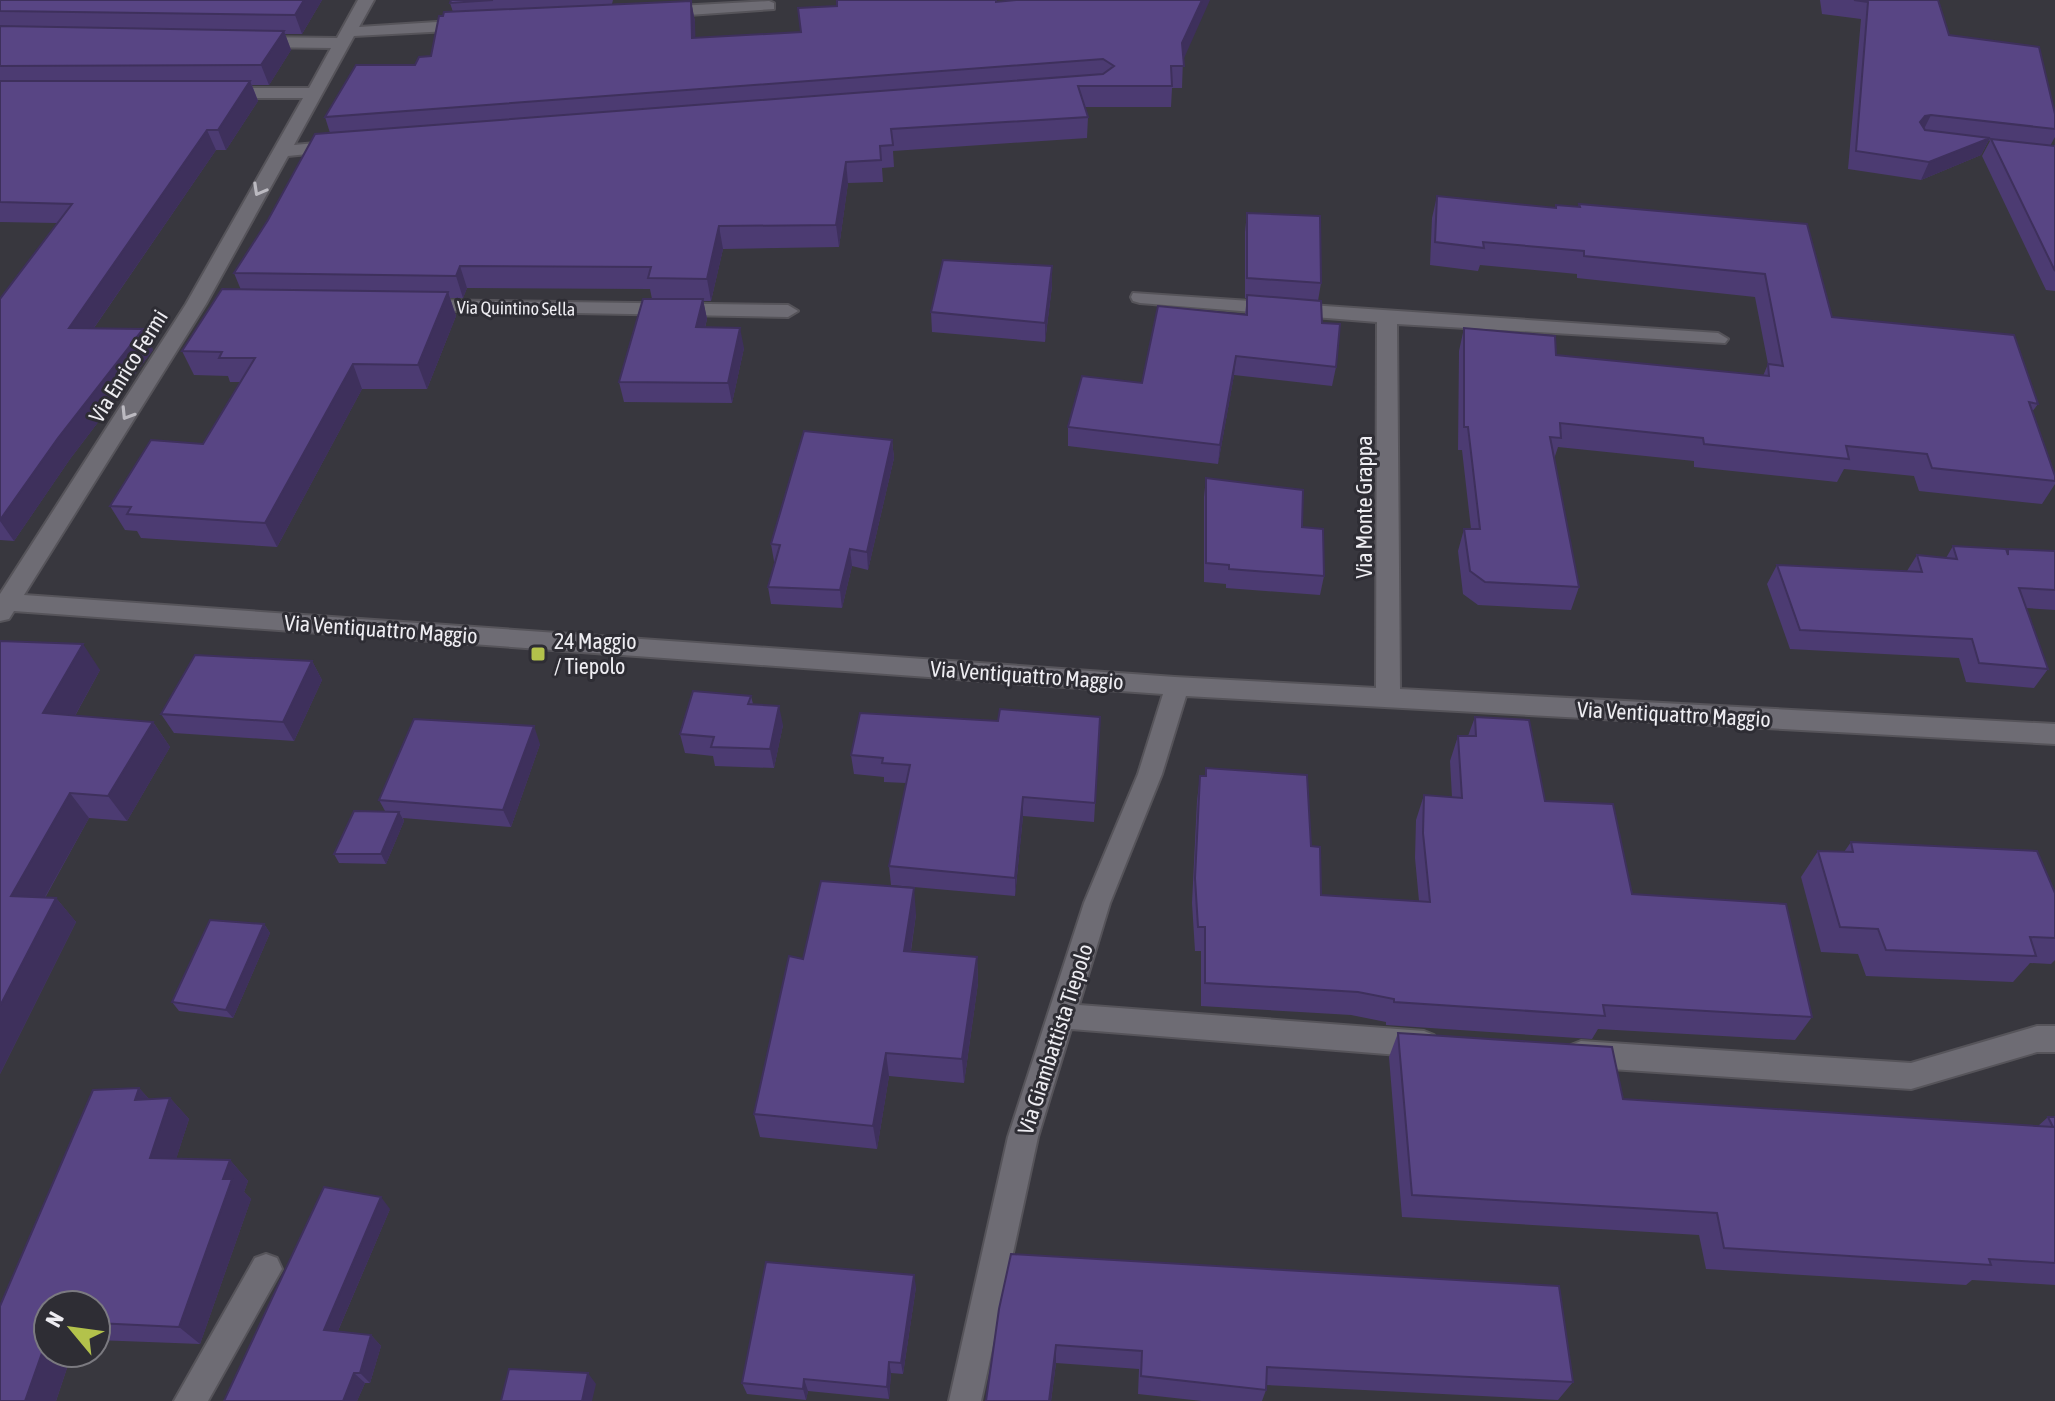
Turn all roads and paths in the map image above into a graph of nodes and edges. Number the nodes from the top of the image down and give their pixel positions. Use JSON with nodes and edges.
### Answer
{"nodes":[{"id":1,"x":366,"y":0,"type":"edge"},
{"id":2,"x":769,"y":6,"type":"dead end"},
{"id":3,"x":644,"y":14,"type":"edge"},
{"id":4,"x":487,"y":23,"type":"edge"},
{"id":5,"x":343,"y":38,"type":"junction"},
{"id":6,"x":247,"y":42,"type":"edge"},
{"id":7,"x":203,"y":93,"type":"edge"},
{"id":8,"x":313,"y":93,"type":"junction"},
{"id":9,"x":360,"y":145,"type":"edge"},
{"id":10,"x":281,"y":151,"type":"junction"},
{"id":11,"x":1140,"y":297,"type":"dead end"},
{"id":12,"x":404,"y":306,"type":"edge"},
{"id":13,"x":788,"y":311,"type":"dead end"},
{"id":14,"x":1387,"y":317,"type":"junction"},
{"id":15,"x":1718,"y":339,"type":"dead end"},
{"id":16,"x":3,"y":606,"type":"edge"},
{"id":17,"x":1175,"y":686,"type":"junction"},
{"id":18,"x":1388,"y":696,"type":"junction"},
{"id":19,"x":2055,"y":734,"type":"edge"},
{"id":20,"x":1064,"y":1016,"type":"junction"},
{"id":21,"x":2055,"y":1039,"type":"edge"},
{"id":22,"x":1452,"y":1045,"type":"edge"},
{"id":23,"x":1547,"y":1052,"type":"edge"},
{"id":24,"x":266,"y":1269,"type":"dead end"},
{"id":25,"x":190,"y":1401,"type":"edge"},
{"id":26,"x":965,"y":1401,"type":"edge"}],
"edges":[{"from":1,"to":5,"type":"street","name":"Via Enrico Fermi"},
{"from":2,"to":3,"type":"street"},
{"from":4,"to":5,"type":"street"},
{"from":5,"to":6,"type":"street"},
{"from":5,"to":8,"type":"street","name":"Via Enrico Fermi"},
{"from":7,"to":8,"type":"street"},
{"from":8,"to":10,"type":"street","name":"Via Enrico Fermi"},
{"from":9,"to":10,"type":"street"},
{"from":10,"to":16,"type":"street","name":"Via Enrico Fermi","one_way":true},
{"from":11,"to":14,"type":"street"},
{"from":12,"to":13,"type":"street","name":"Via Quintino Sella"},
{"from":14,"to":15,"type":"street"},
{"from":14,"to":18,"type":"street","name":"Via Monte Grappa"},
{"from":16,"to":17,"type":"street","name":"Via Ventiquattro Maggio"},
{"from":17,"to":18,"type":"street","name":"Via Ventiquattro Maggio"},
{"from":17,"to":20,"type":"street","name":"Via Giambattista Tiepolo"},
{"from":18,"to":19,"type":"street","name":"Via Ventiquattro Maggio"},
{"from":20,"to":22,"type":"street"},
{"from":20,"to":26,"type":"street","name":"Via Giambattista Tiepolo"},
{"from":21,"to":23,"type":"street"},
{"from":24,"to":25,"type":"street"}]}
